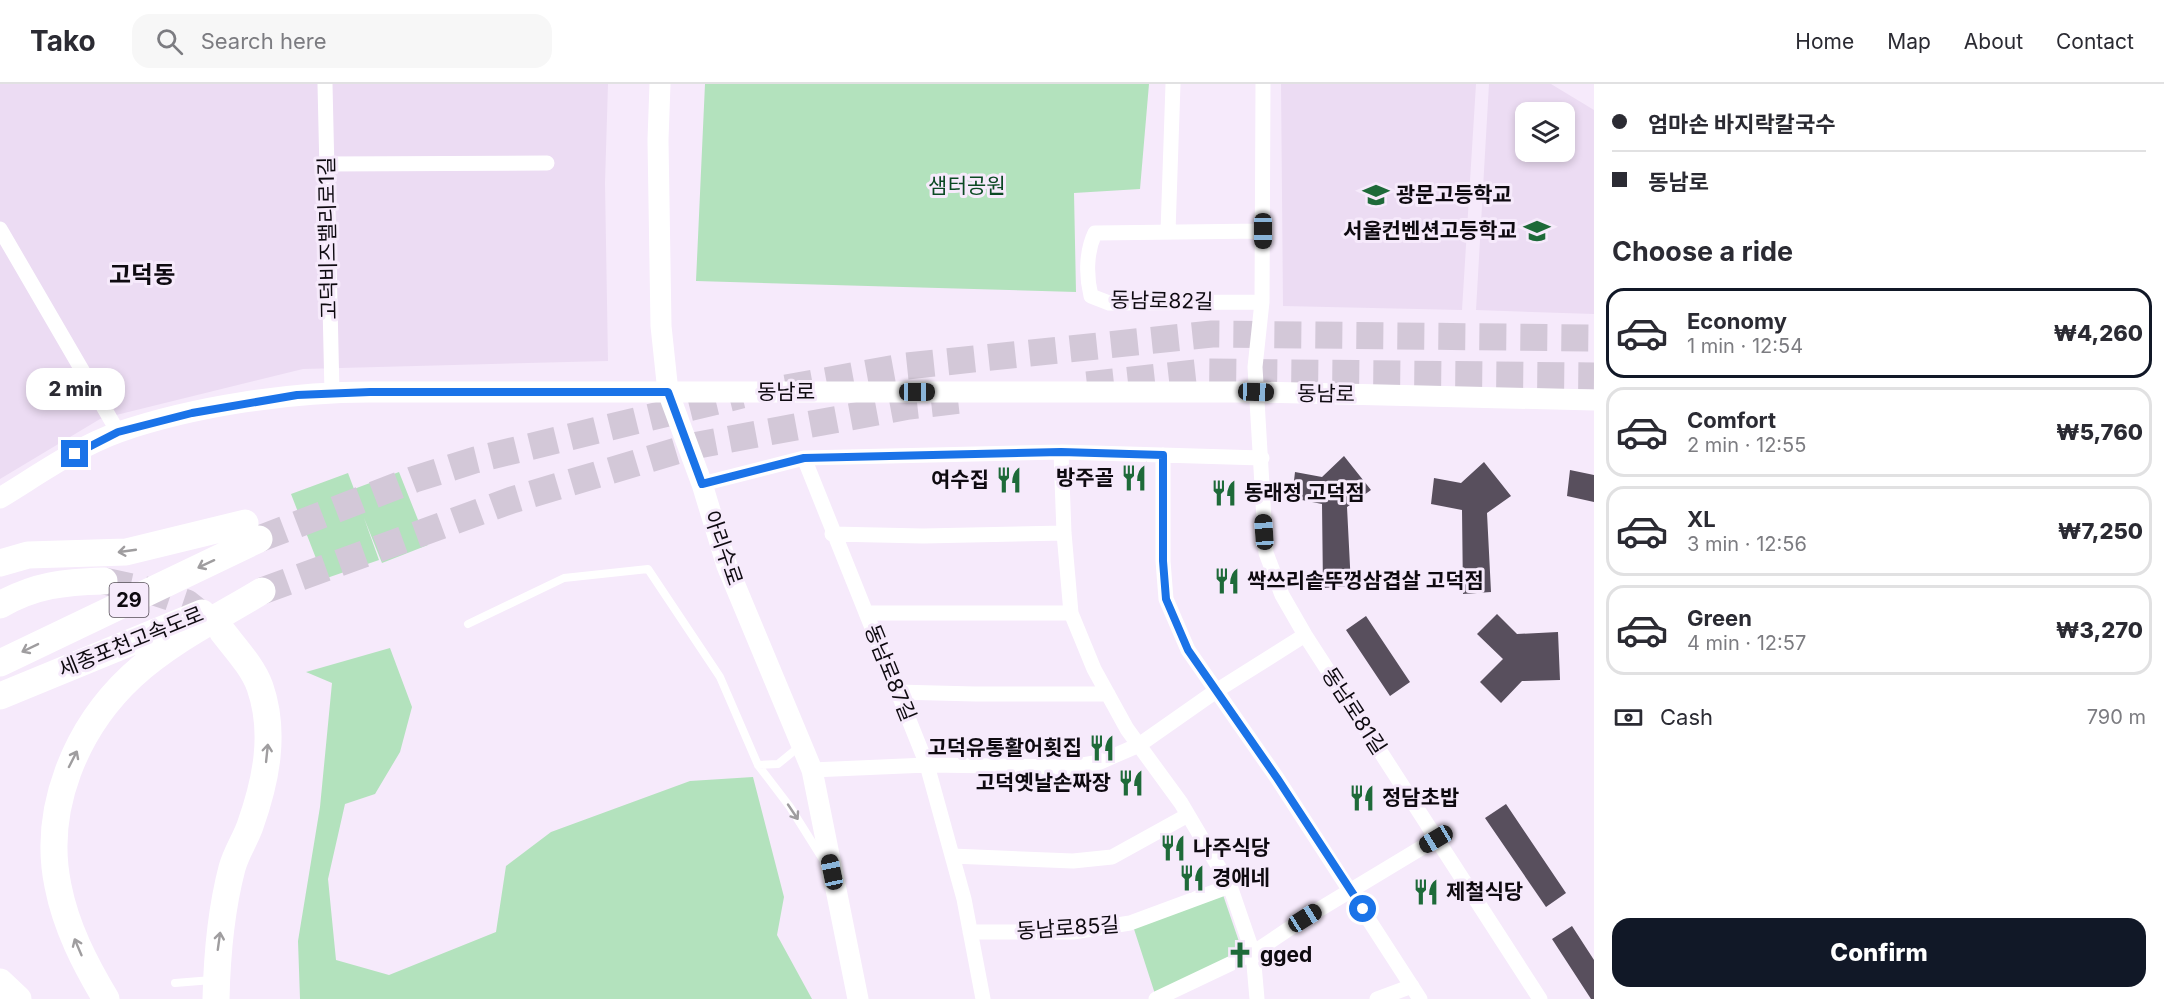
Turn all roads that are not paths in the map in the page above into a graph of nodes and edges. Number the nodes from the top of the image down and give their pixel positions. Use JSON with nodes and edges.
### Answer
{"nodes":[{"id":1,"x":325,"y":84,"type":"edge"},
{"id":2,"x":660,"y":84,"type":"edge"},
{"id":3,"x":1173,"y":84,"type":"edge"},
{"id":4,"x":1263,"y":84,"type":"edge"},
{"id":5,"x":547,"y":163,"type":"dead end"},
{"id":6,"x":327,"y":164,"type":"junction"},
{"id":7,"x":0,"y":229,"type":"edge"},
{"id":8,"x":1263,"y":231,"type":"junction"},
{"id":9,"x":1168,"y":232,"type":"junction"},
{"id":10,"x":1262,"y":302,"type":"junction"},
{"id":11,"x":668,"y":392,"type":"junction"},
{"id":12,"x":1256,"y":392,"type":"junction"},
{"id":13,"x":332,"y":393,"type":"junction"},
{"id":14,"x":1594,"y":400,"type":"edge"},
{"id":15,"x":118,"y":432,"type":"junction"},
{"id":16,"x":1061,"y":452,"type":"junction"},
{"id":17,"x":1163,"y":455,"type":"junction"},
{"id":18,"x":804,"y":458,"type":"junction"},
{"id":19,"x":1262,"y":458,"type":"junction"},
{"id":20,"x":702,"y":484,"type":"junction"},
{"id":21,"x":0,"y":498,"type":"edge"},
{"id":22,"x":1064,"y":533,"type":"junction"},
{"id":23,"x":832,"y":534,"type":"junction"},
{"id":24,"x":0,"y":563,"type":"edge"},
{"id":25,"x":104,"y":581,"type":"tunnel mouth"},
{"id":26,"x":0,"y":605,"type":"edge"},
{"id":27,"x":1071,"y":613,"type":"junction"},
{"id":28,"x":866,"y":614,"type":"junction"},
{"id":29,"x":468,"y":624,"type":"dead end"},
{"id":30,"x":222,"y":631,"type":"tunnel mouth"},
{"id":31,"x":1305,"y":635,"type":"junction"},
{"id":32,"x":0,"y":663,"type":"edge"},
{"id":33,"x":1216,"y":691,"type":"junction"},
{"id":34,"x":897,"y":692,"type":"junction"},
{"id":35,"x":1108,"y":694,"type":"junction"},
{"id":36,"x":0,"y":696,"type":"edge"},
{"id":37,"x":1139,"y":745,"type":"junction"},
{"id":38,"x":802,"y":746,"type":"junction"},
{"id":39,"x":758,"y":765,"type":"junction"},
{"id":40,"x":927,"y":765,"type":"junction"},
{"id":41,"x":812,"y":770,"type":"junction"},
{"id":42,"x":1188,"y":815,"type":"junction"},
{"id":43,"x":1436,"y":839,"type":"junction"},
{"id":44,"x":952,"y":856,"type":"junction"},
{"id":45,"x":832,"y":872,"type":"junction"},
{"id":46,"x":1230,"y":886,"type":"junction"},
{"id":47,"x":1351,"y":889,"type":"junction"},
{"id":48,"x":970,"y":932,"type":"junction"},
{"id":49,"x":1253,"y":953,"type":"junction"},
{"id":50,"x":0,"y":982,"type":"edge"},
{"id":51,"x":176,"y":983,"type":"dead end"},
{"id":52,"x":218,"y":993,"type":"edge"},
{"id":53,"x":1416,"y":993,"type":"edge"},
{"id":54,"x":18,"y":999,"type":"edge"},
{"id":55,"x":106,"y":999,"type":"edge"},
{"id":56,"x":858,"y":999,"type":"edge"},
{"id":57,"x":983,"y":999,"type":"edge"},
{"id":58,"x":1156,"y":999,"type":"edge"},
{"id":59,"x":1257,"y":999,"type":"edge"},
{"id":60,"x":1377,"y":999,"type":"edge"},
{"id":61,"x":1540,"y":999,"type":"edge"}],
"edges":[{"from":1,"to":6,"type":"street","name":"고덕비즈밸리로1길"},
{"from":2,"to":11,"type":"main road","name":"아리수로"},
{"from":3,"to":9,"type":"street"},
{"from":4,"to":8,"type":"street"},
{"from":5,"to":6,"type":"street"},
{"from":6,"to":13,"type":"street","name":"고덕비즈밸리로1길"},
{"from":7,"to":15,"type":"street"},
{"from":8,"to":9,"type":"street","name":"동남로82길"},
{"from":8,"to":10,"type":"street"},
{"from":9,"to":10,"type":"street","name":"동남로82길"},
{"from":10,"to":12,"type":"street"},
{"from":11,"to":12,"type":"main road","name":"동남로"},
{"from":11,"to":13,"type":"main road","name":"동남로"},
{"from":11,"to":20,"type":"main road","name":"아리수로"},
{"from":12,"to":14,"type":"main road","name":"동남로"},
{"from":12,"to":19,"type":"street","name":"동남로81길"},
{"from":13,"to":15,"type":"main road","name":"동남로"},
{"from":15,"to":21,"type":"main road","name":"동남로"},
{"from":16,"to":17,"type":"street"},
{"from":16,"to":18,"type":"street"},
{"from":16,"to":22,"type":"street"},
{"from":17,"to":19,"type":"street"},
{"from":17,"to":33,"type":"street"},
{"from":18,"to":20,"type":"street"},
{"from":18,"to":23,"type":"street","name":"동남로87길"},
{"from":19,"to":31,"type":"street","name":"동남로81길"},
{"from":20,"to":38,"type":"main road","name":"아리수로"},
{"from":22,"to":23,"type":"street"},
{"from":22,"to":27,"type":"street"},
{"from":23,"to":28,"type":"street","name":"동남로87길"},
{"from":24,"to":32,"type":"highway","name":"세종포천고속도로","number":"29"},
{"from":25,"to":26,"type":"highway"},
{"from":27,"to":28,"type":"street"},
{"from":27,"to":35,"type":"street"},
{"from":28,"to":34,"type":"street","name":"동남로87길"},
{"from":29,"to":39,"type":"lane"},
{"from":52,"to":30,"type":"highway","one_way":true},
{"from":31,"to":33,"type":"street"},
{"from":31,"to":43,"type":"street","name":"동남로81길"},
{"from":33,"to":37,"type":"street"},
{"from":33,"to":47,"type":"street"},
{"from":34,"to":35,"type":"street"},
{"from":34,"to":40,"type":"street","name":"동남로87길"},
{"from":35,"to":37,"type":"street"},
{"from":55,"to":36,"type":"highway","name":"세종포천고속도로","number":"29","one_way":true},
{"from":37,"to":40,"type":"street"},
{"from":37,"to":42,"type":"street"},
{"from":38,"to":39,"type":"lane"},
{"from":38,"to":41,"type":"main road","name":"아리수로"},
{"from":39,"to":45,"type":"lane","one_way":true},
{"from":40,"to":41,"type":"street"},
{"from":40,"to":44,"type":"street","name":"동남로87길"},
{"from":41,"to":45,"type":"main road","name":"아리수로"},
{"from":42,"to":44,"type":"street"},
{"from":42,"to":46,"type":"street"},
{"from":43,"to":47,"type":"street"},
{"from":43,"to":61,"type":"street","name":"동남로81길"},
{"from":44,"to":48,"type":"street","name":"동남로87길"},
{"from":45,"to":56,"type":"main road","name":"아리수로"},
{"from":46,"to":48,"type":"street","name":"동남로85길"},
{"from":46,"to":49,"type":"street"},
{"from":47,"to":49,"type":"street"},
{"from":47,"to":53,"type":"street"},
{"from":48,"to":57,"type":"street","name":"동남로87길"},
{"from":49,"to":58,"type":"street"},
{"from":49,"to":59,"type":"street"},
{"from":50,"to":54,"type":"highway"},
{"from":51,"to":52,"type":"lane"},
{"from":53,"to":60,"type":"street"}]}
